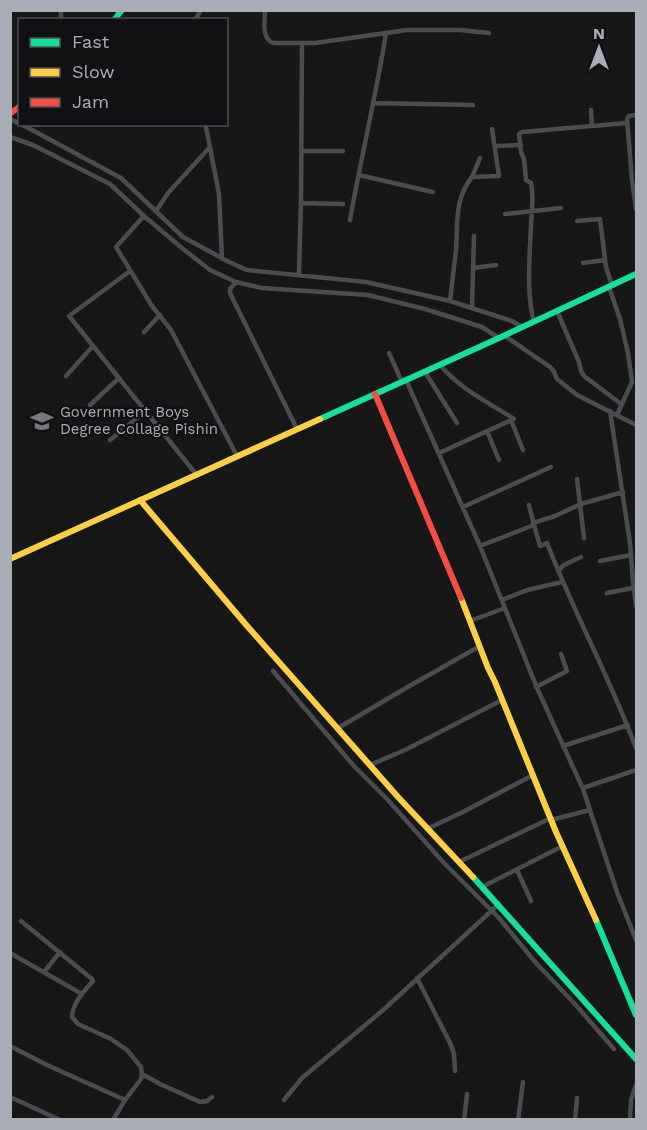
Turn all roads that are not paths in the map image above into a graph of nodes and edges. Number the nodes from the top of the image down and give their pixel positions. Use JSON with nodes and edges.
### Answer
{"nodes":[{"id":1,"x":265,"y":10,"type":"edge"},
{"id":2,"x":386,"y":33,"type":"junction"},
{"id":3,"x":489,"y":33,"type":"dead end"},
{"id":4,"x":302,"y":43,"type":"junction"},
{"id":5,"x":374,"y":103,"type":"junction"},
{"id":6,"x":473,"y":105,"type":"dead end"},
{"id":7,"x":591,"y":110,"type":"dead end"},
{"id":8,"x":636,"y":115,"type":"edge"},
{"id":9,"x":627,"y":123,"type":"junction"},
{"id":10,"x":24,"y":126,"type":"edge"},
{"id":11,"x":205,"y":126,"type":"edge"},
{"id":12,"x":592,"y":126,"type":"junction"},
{"id":13,"x":492,"y":129,"type":"dead end"},
{"id":14,"x":10,"y":137,"type":"edge"},
{"id":15,"x":520,"y":145,"type":"junction"},
{"id":16,"x":495,"y":146,"type":"junction"},
{"id":17,"x":210,"y":147,"type":"junction"},
{"id":18,"x":302,"y":151,"type":"junction"},
{"id":19,"x":343,"y":151,"type":"dead end"},
{"id":20,"x":480,"y":158,"type":"dead end"},
{"id":21,"x":633,"y":164,"type":"edge"},
{"id":22,"x":359,"y":175,"type":"junction"},
{"id":23,"x":471,"y":177,"type":"junction"},
{"id":24,"x":433,"y":192,"type":"dead end"},
{"id":25,"x":301,"y":203,"type":"junction"},
{"id":26,"x":343,"y":204,"type":"dead end"},
{"id":27,"x":561,"y":208,"type":"dead end"},
{"id":28,"x":636,"y":208,"type":"edge"},
{"id":29,"x":156,"y":211,"type":"junction"},
{"id":30,"x":532,"y":211,"type":"junction"},
{"id":31,"x":505,"y":214,"type":"dead end"},
{"id":32,"x":144,"y":216,"type":"junction"},
{"id":33,"x":350,"y":220,"type":"dead end"},
{"id":34,"x":577,"y":221,"type":"dead end"},
{"id":35,"x":474,"y":236,"type":"dead end"},
{"id":36,"x":222,"y":259,"type":"junction"},
{"id":37,"x":605,"y":260,"type":"junction"},
{"id":38,"x":583,"y":263,"type":"dead end"},
{"id":39,"x":496,"y":265,"type":"dead end"},
{"id":40,"x":473,"y":268,"type":"junction"},
{"id":41,"x":130,"y":271,"type":"junction"},
{"id":42,"x":636,"y":274,"type":"edge"},
{"id":43,"x":299,"y":276,"type":"junction"},
{"id":44,"x":236,"y":282,"type":"junction"},
{"id":45,"x":611,"y":286,"type":"junction"},
{"id":46,"x":450,"y":302,"type":"junction"},
{"id":47,"x":472,"y":308,"type":"junction"},
{"id":48,"x":557,"y":311,"type":"junction"},
{"id":49,"x":160,"y":315,"type":"junction"},
{"id":50,"x":534,"y":322,"type":"junction"},
{"id":51,"x":522,"y":327,"type":"junction"},
{"id":52,"x":144,"y":332,"type":"dead end"},
{"id":53,"x":502,"y":337,"type":"junction"},
{"id":54,"x":93,"y":346,"type":"junction"},
{"id":55,"x":389,"y":353,"type":"dead end"},
{"id":56,"x":636,"y":357,"type":"edge"},
{"id":57,"x":629,"y":358,"type":"junction"},
{"id":58,"x":440,"y":365,"type":"junction"},
{"id":59,"x":425,"y":372,"type":"junction"},
{"id":60,"x":66,"y":376,"type":"dead end"},
{"id":61,"x":119,"y":378,"type":"junction"},
{"id":62,"x":404,"y":381,"type":"junction"},
{"id":63,"x":375,"y":394,"type":"junction"},
{"id":64,"x":90,"y":405,"type":"dead end"},
{"id":65,"x":621,"y":406,"type":"junction"},
{"id":66,"x":146,"y":411,"type":"junction"},
{"id":67,"x":610,"y":411,"type":"junction"},
{"id":68,"x":617,"y":414,"type":"junction"},
{"id":69,"x":511,"y":420,"type":"junction"},
{"id":70,"x":457,"y":423,"type":"dead end"},
{"id":71,"x":636,"y":425,"type":"edge"},
{"id":72,"x":297,"y":429,"type":"junction"},
{"id":73,"x":487,"y":431,"type":"junction"},
{"id":74,"x":110,"y":441,"type":"dead end"},
{"id":75,"x":523,"y":450,"type":"dead end"},
{"id":76,"x":439,"y":453,"type":"junction"},
{"id":77,"x":237,"y":456,"type":"junction"},
{"id":78,"x":499,"y":460,"type":"dead end"},
{"id":79,"x":550,"y":466,"type":"dead end"},
{"id":80,"x":196,"y":474,"type":"junction"},
{"id":81,"x":577,"y":479,"type":"dead end"},
{"id":82,"x":623,"y":492,"type":"junction"},
{"id":83,"x":140,"y":500,"type":"junction"},
{"id":84,"x":581,"y":504,"type":"junction"},
{"id":85,"x":529,"y":505,"type":"dead end"},
{"id":86,"x":463,"y":507,"type":"junction"},
{"id":87,"x":533,"y":524,"type":"junction"},
{"id":88,"x":584,"y":538,"type":"dead end"},
{"id":89,"x":480,"y":546,"type":"junction"},
{"id":90,"x":631,"y":555,"type":"junction"},
{"id":91,"x":581,"y":557,"type":"dead end"},
{"id":92,"x":10,"y":558,"type":"edge"},
{"id":93,"x":600,"y":561,"type":"dead end"},
{"id":94,"x":558,"y":572,"type":"junction"},
{"id":95,"x":562,"y":582,"type":"junction"},
{"id":96,"x":633,"y":588,"type":"junction"},
{"id":97,"x":607,"y":593,"type":"dead end"},
{"id":98,"x":501,"y":600,"type":"junction"},
{"id":99,"x":636,"y":606,"type":"edge"},
{"id":100,"x":505,"y":608,"type":"junction"},
{"id":101,"x":470,"y":621,"type":"junction"},
{"id":102,"x":480,"y":646,"type":"junction"},
{"id":103,"x":561,"y":654,"type":"dead end"},
{"id":104,"x":273,"y":671,"type":"dead end"},
{"id":105,"x":536,"y":687,"type":"junction"},
{"id":106,"x":502,"y":700,"type":"junction"},
{"id":107,"x":628,"y":725,"type":"junction"},
{"id":108,"x":338,"y":728,"type":"junction"},
{"id":109,"x":563,"y":746,"type":"junction"},
{"id":110,"x":636,"y":748,"type":"edge"},
{"id":111,"x":370,"y":765,"type":"junction"},
{"id":112,"x":636,"y":770,"type":"edge"},
{"id":113,"x":533,"y":775,"type":"junction"},
{"id":114,"x":583,"y":788,"type":"junction"},
{"id":115,"x":590,"y":810,"type":"junction"},
{"id":116,"x":551,"y":819,"type":"junction"},
{"id":117,"x":429,"y":828,"type":"junction"},
{"id":118,"x":563,"y":846,"type":"junction"},
{"id":119,"x":459,"y":862,"type":"junction"},
{"id":120,"x":517,"y":870,"type":"junction"},
{"id":121,"x":482,"y":887,"type":"junction"},
{"id":122,"x":531,"y":901,"type":"dead end"},
{"id":123,"x":499,"y":904,"type":"junction"},
{"id":124,"x":492,"y":911,"type":"junction"},
{"id":125,"x":21,"y":921,"type":"dead end"},
{"id":126,"x":636,"y":940,"type":"edge"},
{"id":127,"x":10,"y":952,"type":"edge"},
{"id":128,"x":60,"y":952,"type":"junction"},
{"id":129,"x":44,"y":972,"type":"junction"},
{"id":130,"x":417,"y":978,"type":"junction"},
{"id":131,"x":82,"y":994,"type":"junction"},
{"id":132,"x":636,"y":1015,"type":"edge"},
{"id":133,"x":10,"y":1046,"type":"edge"},
{"id":134,"x":614,"y":1049,"type":"dead end"},
{"id":135,"x":636,"y":1059,"type":"edge"},
{"id":136,"x":455,"y":1071,"type":"dead end"},
{"id":137,"x":142,"y":1074,"type":"junction"},
{"id":138,"x":523,"y":1082,"type":"dead end"},
{"id":139,"x":636,"y":1085,"type":"edge"},
{"id":140,"x":467,"y":1095,"type":"dead end"},
{"id":141,"x":10,"y":1097,"type":"edge"},
{"id":142,"x":212,"y":1097,"type":"dead end"},
{"id":143,"x":577,"y":1098,"type":"dead end"},
{"id":144,"x":125,"y":1100,"type":"junction"},
{"id":145,"x":284,"y":1100,"type":"dead end"},
{"id":146,"x":60,"y":1119,"type":"edge"},
{"id":147,"x":113,"y":1119,"type":"edge"},
{"id":148,"x":464,"y":1119,"type":"edge"},
{"id":149,"x":518,"y":1119,"type":"edge"},
{"id":150,"x":575,"y":1119,"type":"edge"},
{"id":151,"x":630,"y":1119,"type":"edge"}],
"edges":[{"from":1,"to":4,"type":"street"},
{"from":2,"to":3,"type":"street"},
{"from":2,"to":4,"type":"street"},
{"from":2,"to":5,"type":"street"},
{"from":4,"to":18,"type":"street"},
{"from":5,"to":6,"type":"street"},
{"from":5,"to":22,"type":"street"},
{"from":7,"to":12,"type":"street"},
{"from":8,"to":9,"type":"street"},
{"from":9,"to":12,"type":"street"},
{"from":9,"to":21,"type":"street"},
{"from":10,"to":29,"type":"street"},
{"from":11,"to":17,"type":"street"},
{"from":12,"to":15,"type":"street"},
{"from":13,"to":16,"type":"street"},
{"from":14,"to":32,"type":"street"},
{"from":15,"to":16,"type":"street"},
{"from":15,"to":30,"type":"street"},
{"from":16,"to":23,"type":"street"},
{"from":17,"to":29,"type":"street"},
{"from":17,"to":36,"type":"street"},
{"from":18,"to":19,"type":"street"},
{"from":18,"to":25,"type":"street"},
{"from":20,"to":23,"type":"street"},
{"from":21,"to":28,"type":"street"},
{"from":22,"to":24,"type":"street"},
{"from":22,"to":33,"type":"street"},
{"from":23,"to":46,"type":"street"},
{"from":25,"to":26,"type":"street"},
{"from":25,"to":43,"type":"street"},
{"from":27,"to":30,"type":"street"},
{"from":29,"to":36,"type":"street"},
{"from":30,"to":31,"type":"street"},
{"from":30,"to":50,"type":"street"},
{"from":32,"to":41,"type":"street"},
{"from":32,"to":44,"type":"street"},
{"from":34,"to":37,"type":"street"},
{"from":35,"to":40,"type":"street"},
{"from":36,"to":43,"type":"street"},
{"from":37,"to":38,"type":"street"},
{"from":37,"to":45,"type":"street"},
{"from":39,"to":40,"type":"street"},
{"from":40,"to":47,"type":"street"},
{"from":41,"to":49,"type":"street"},
{"from":41,"to":54,"type":"street"},
{"from":42,"to":45,"type":"street"},
{"from":43,"to":46,"type":"street"},
{"from":44,"to":53,"type":"street"},
{"from":44,"to":72,"type":"street"},
{"from":45,"to":48,"type":"street"},
{"from":45,"to":57,"type":"street"},
{"from":46,"to":47,"type":"street"},
{"from":47,"to":51,"type":"street"},
{"from":48,"to":50,"type":"street"},
{"from":48,"to":65,"type":"street"},
{"from":49,"to":52,"type":"street"},
{"from":49,"to":77,"type":"street"},
{"from":50,"to":51,"type":"street"},
{"from":51,"to":53,"type":"street"},
{"from":53,"to":58,"type":"street"},
{"from":53,"to":67,"type":"street"},
{"from":54,"to":60,"type":"street"},
{"from":54,"to":61,"type":"street"},
{"from":55,"to":62,"type":"street"},
{"from":56,"to":57,"type":"street"},
{"from":57,"to":65,"type":"street"},
{"from":58,"to":59,"type":"street"},
{"from":58,"to":69,"type":"street"},
{"from":59,"to":62,"type":"street"},
{"from":59,"to":70,"type":"street"},
{"from":61,"to":64,"type":"street"},
{"from":61,"to":66,"type":"street"},
{"from":62,"to":63,"type":"street"},
{"from":62,"to":76,"type":"street"},
{"from":63,"to":72,"type":"street"},
{"from":63,"to":101,"type":"street"},
{"from":65,"to":68,"type":"street"},
{"from":66,"to":74,"type":"street"},
{"from":66,"to":80,"type":"street"},
{"from":67,"to":68,"type":"street"},
{"from":67,"to":82,"type":"street"},
{"from":68,"to":71,"type":"street"},
{"from":69,"to":73,"type":"street"},
{"from":69,"to":75,"type":"street"},
{"from":72,"to":77,"type":"street"},
{"from":73,"to":76,"type":"street"},
{"from":73,"to":78,"type":"street"},
{"from":76,"to":86,"type":"street"},
{"from":77,"to":80,"type":"street"},
{"from":79,"to":86,"type":"street"},
{"from":80,"to":83,"type":"street"},
{"from":81,"to":84,"type":"street"},
{"from":82,"to":84,"type":"street"},
{"from":82,"to":90,"type":"street"},
{"from":83,"to":92,"type":"street"},
{"from":83,"to":108,"type":"street"},
{"from":84,"to":87,"type":"street"},
{"from":84,"to":88,"type":"street"},
{"from":85,"to":87,"type":"street"},
{"from":86,"to":89,"type":"street"},
{"from":87,"to":89,"type":"street"},
{"from":87,"to":94,"type":"street"},
{"from":89,"to":98,"type":"street"},
{"from":90,"to":93,"type":"street"},
{"from":90,"to":96,"type":"street"},
{"from":91,"to":94,"type":"street"},
{"from":94,"to":95,"type":"street"},
{"from":95,"to":98,"type":"street"},
{"from":95,"to":107,"type":"street"},
{"from":96,"to":97,"type":"street"},
{"from":96,"to":99,"type":"street"},
{"from":98,"to":100,"type":"street"},
{"from":100,"to":101,"type":"street"},
{"from":100,"to":105,"type":"street"},
{"from":101,"to":102,"type":"street"},
{"from":102,"to":106,"type":"street"},
{"from":102,"to":108,"type":"street"},
{"from":103,"to":105,"type":"street"},
{"from":104,"to":124,"type":"street"},
{"from":105,"to":109,"type":"street"},
{"from":106,"to":111,"type":"street"},
{"from":106,"to":113,"type":"street"},
{"from":107,"to":109,"type":"street"},
{"from":107,"to":110,"type":"street"},
{"from":108,"to":111,"type":"street"},
{"from":109,"to":114,"type":"street"},
{"from":111,"to":117,"type":"street"},
{"from":112,"to":114,"type":"street"},
{"from":113,"to":116,"type":"street"},
{"from":113,"to":117,"type":"street"},
{"from":114,"to":115,"type":"street"},
{"from":115,"to":116,"type":"street"},
{"from":115,"to":126,"type":"street"},
{"from":116,"to":118,"type":"street"},
{"from":116,"to":119,"type":"street"},
{"from":117,"to":119,"type":"street"},
{"from":118,"to":120,"type":"street"},
{"from":118,"to":132,"type":"street"},
{"from":119,"to":121,"type":"street"},
{"from":120,"to":121,"type":"street"},
{"from":120,"to":122,"type":"street"},
{"from":121,"to":123,"type":"street"},
{"from":123,"to":124,"type":"street"},
{"from":123,"to":135,"type":"street"},
{"from":124,"to":130,"type":"street"},
{"from":124,"to":134,"type":"street"},
{"from":125,"to":128,"type":"street"},
{"from":127,"to":129,"type":"street"},
{"from":128,"to":129,"type":"street"},
{"from":128,"to":131,"type":"street"},
{"from":129,"to":131,"type":"street"},
{"from":130,"to":136,"type":"street"},
{"from":130,"to":145,"type":"street"},
{"from":131,"to":137,"type":"street"},
{"from":133,"to":144,"type":"street"},
{"from":137,"to":142,"type":"street"},
{"from":137,"to":144,"type":"street"},
{"from":138,"to":149,"type":"street"},
{"from":139,"to":151,"type":"street"},
{"from":140,"to":148,"type":"street"},
{"from":141,"to":146,"type":"street"},
{"from":143,"to":150,"type":"street"},
{"from":144,"to":147,"type":"street"}]}
